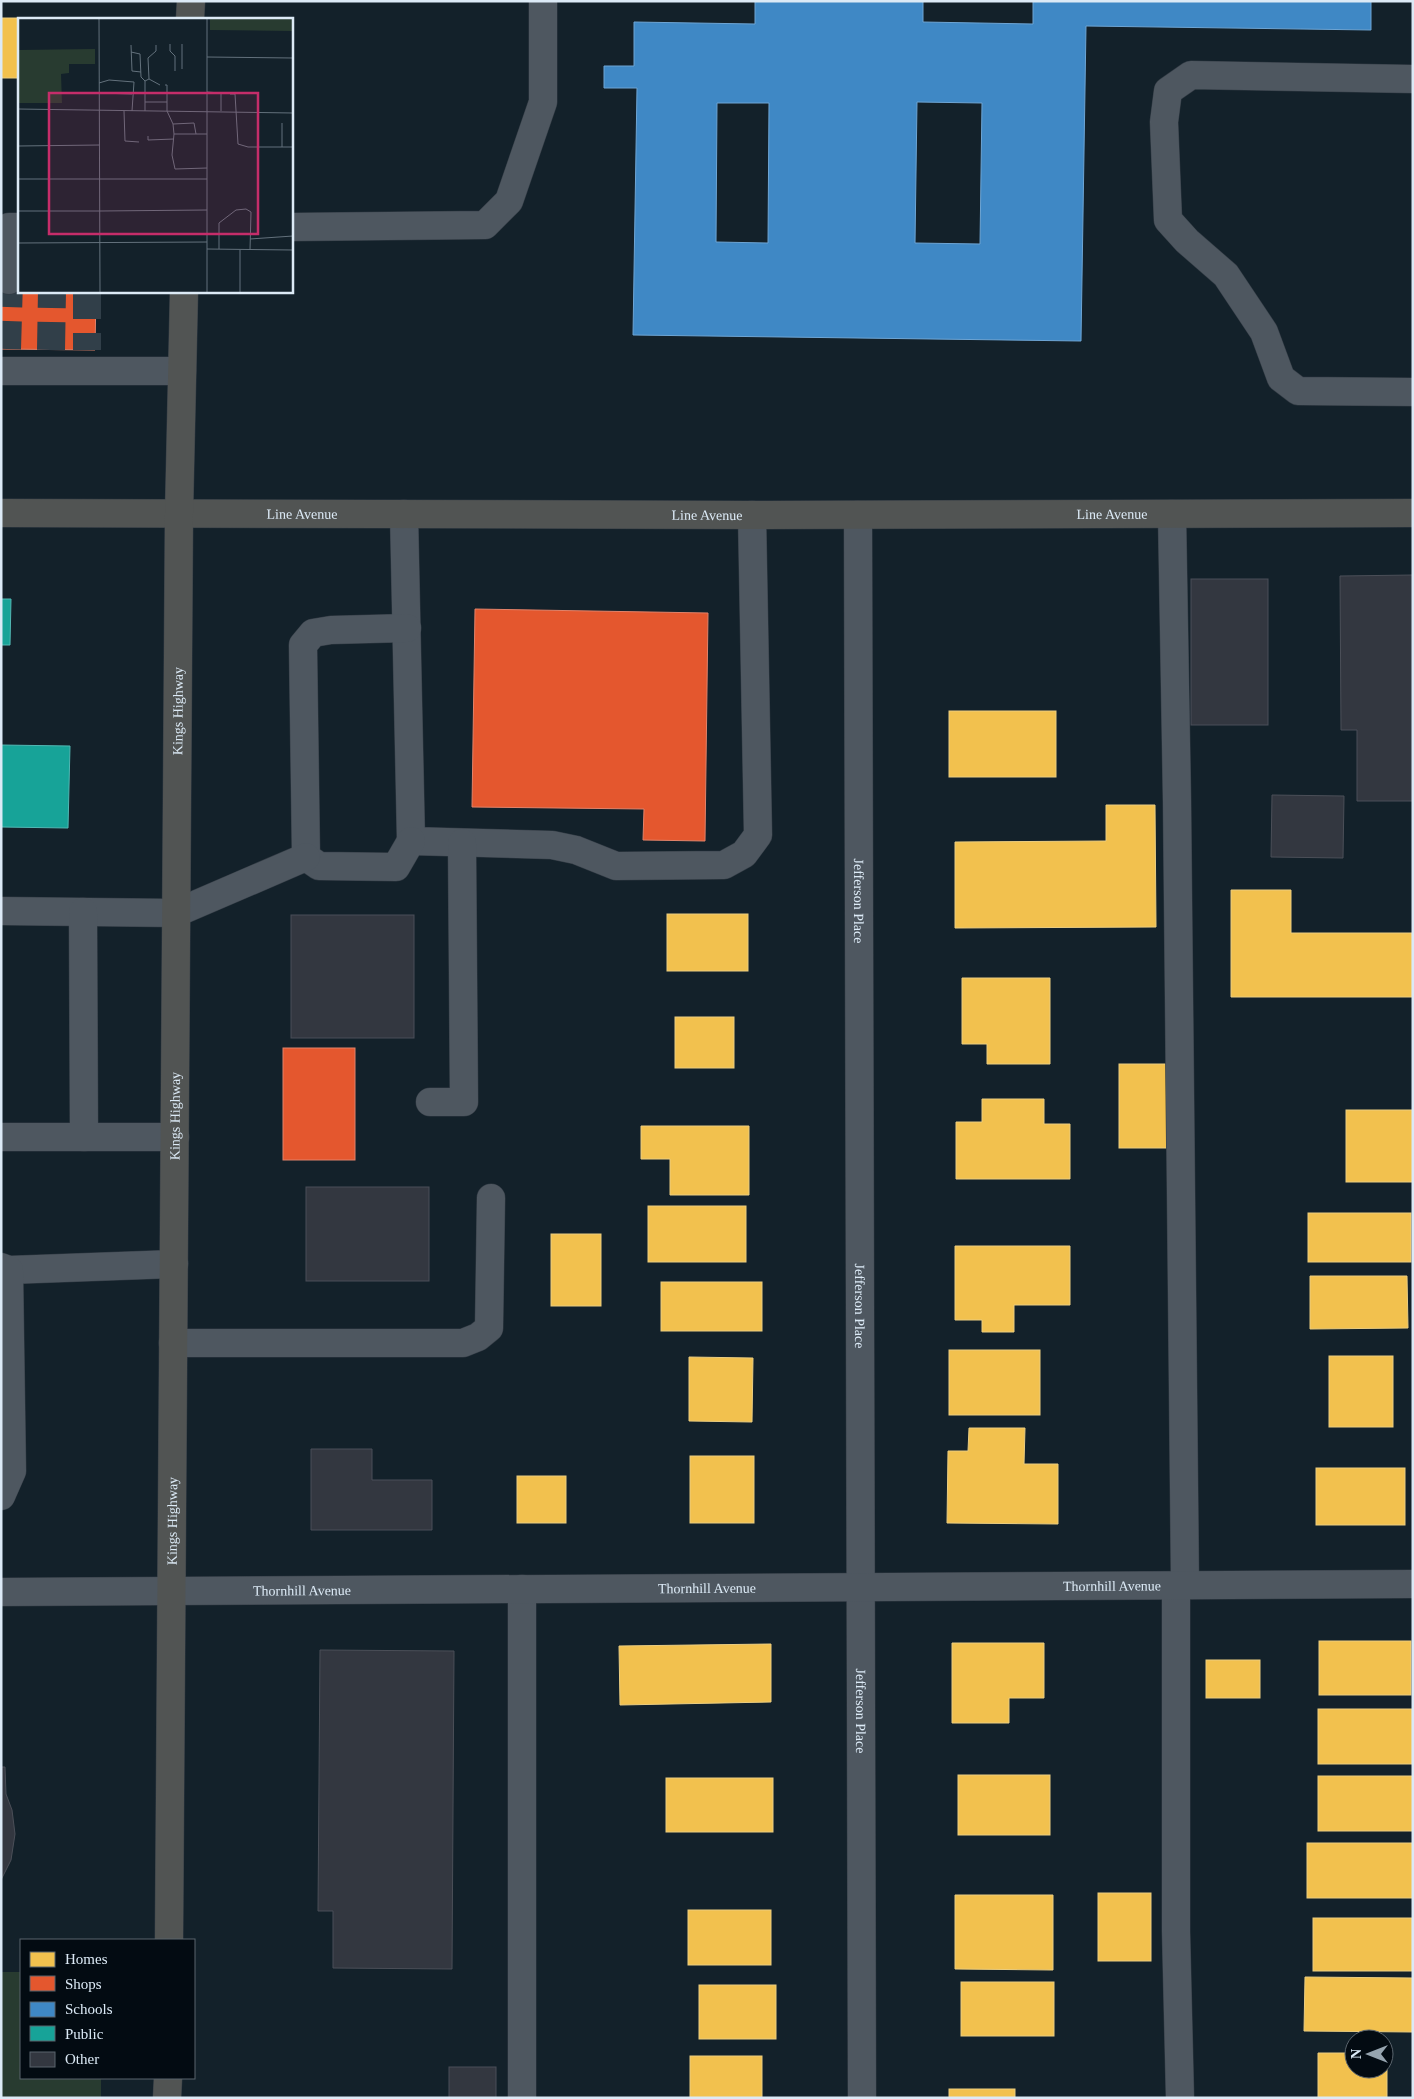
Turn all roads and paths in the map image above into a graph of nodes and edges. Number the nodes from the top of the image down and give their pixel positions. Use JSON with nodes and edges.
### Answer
{"nodes":[{"id":1,"x":191,"y":1,"type":"edge"},
{"id":2,"x":543,"y":1,"type":"edge"},
{"id":3,"x":190,"y":18,"type":"edge"},
{"id":4,"x":1413,"y":79,"type":"edge"},
{"id":5,"x":292,"y":227,"type":"edge"},
{"id":6,"x":18,"y":228,"type":"edge"},
{"id":7,"x":8,"y":280,"type":"tunnel mouth"},
{"id":8,"x":184,"y":292,"type":"edge"},
{"id":9,"x":5,"y":364,"type":"edge"},
{"id":10,"x":182,"y":371,"type":"junction"},
{"id":11,"x":1413,"y":392,"type":"edge"},
{"id":12,"x":1,"y":513,"type":"edge"},
{"id":13,"x":1413,"y":513,"type":"edge"},
{"id":14,"x":179,"y":514,"type":"junction"},
{"id":15,"x":404,"y":514,"type":"junction"},
{"id":16,"x":1172,"y":514,"type":"junction"},
{"id":17,"x":752,"y":515,"type":"junction"},
{"id":18,"x":858,"y":515,"type":"junction"},
{"id":19,"x":407,"y":628,"type":"junction"},
{"id":20,"x":411,"y":841,"type":"junction"},
{"id":21,"x":462,"y":843,"type":"junction"},
{"id":22,"x":306,"y":857,"type":"junction"},
{"id":23,"x":1,"y":911,"type":"edge"},
{"id":24,"x":82,"y":912,"type":"junction"},
{"id":25,"x":176,"y":913,"type":"junction"},
{"id":26,"x":430,"y":1102,"type":"dead end"},
{"id":27,"x":1,"y":1137,"type":"edge"},
{"id":28,"x":84,"y":1137,"type":"junction"},
{"id":29,"x":175,"y":1137,"type":"junction"},
{"id":30,"x":490,"y":1198,"type":"dead end"},
{"id":31,"x":174,"y":1264,"type":"junction"},
{"id":32,"x":5,"y":1268,"type":"edge"},
{"id":33,"x":173,"y":1343,"type":"junction"},
{"id":34,"x":1,"y":1496,"type":"edge"},
{"id":35,"x":1413,"y":1584,"type":"edge"},
{"id":36,"x":1180,"y":1585,"type":"junction"},
{"id":37,"x":862,"y":1587,"type":"junction"},
{"id":38,"x":522,"y":1589,"type":"junction"},
{"id":39,"x":171,"y":1590,"type":"junction"},
{"id":40,"x":1,"y":1592,"type":"edge"},
{"id":41,"x":169,"y":1939,"type":"edge"},
{"id":42,"x":168,"y":2079,"type":"edge"},
{"id":43,"x":167,"y":2098,"type":"edge"},
{"id":44,"x":522,"y":2098,"type":"edge"},
{"id":45,"x":862,"y":2098,"type":"edge"},
{"id":46,"x":1180,"y":2098,"type":"edge"}],
"edges":[{"from":1,"to":3,"type":"main road"},
{"from":2,"to":5,"type":"street"},
{"from":4,"to":11,"type":"street"},
{"from":6,"to":7,"type":"street"},
{"from":8,"to":10,"type":"main road","name":"Kings Highway"},
{"from":9,"to":10,"type":"street"},
{"from":10,"to":14,"type":"main road","name":"Kings Highway"},
{"from":12,"to":14,"type":"main road","name":"Line Avenue"},
{"from":13,"to":16,"type":"main road","name":"Line Avenue"},
{"from":14,"to":15,"type":"main road","name":"Line Avenue"},
{"from":14,"to":25,"type":"main road","name":"Kings Highway"},
{"from":15,"to":17,"type":"main road","name":"Line Avenue"},
{"from":15,"to":19,"type":"street"},
{"from":16,"to":18,"type":"main road","name":"Line Avenue"},
{"from":16,"to":36,"type":"street"},
{"from":17,"to":18,"type":"main road","name":"Line Avenue"},
{"from":17,"to":21,"type":"street"},
{"from":18,"to":37,"type":"street","name":"Jefferson Place"},
{"from":19,"to":20,"type":"street"},
{"from":19,"to":22,"type":"street"},
{"from":20,"to":21,"type":"street"},
{"from":20,"to":22,"type":"street"},
{"from":21,"to":26,"type":"street"},
{"from":22,"to":25,"type":"street"},
{"from":23,"to":24,"type":"street"},
{"from":24,"to":25,"type":"street"},
{"from":24,"to":28,"type":"street"},
{"from":25,"to":29,"type":"main road","name":"Kings Highway"},
{"from":27,"to":28,"type":"street"},
{"from":28,"to":29,"type":"street"},
{"from":29,"to":31,"type":"main road","name":"Kings Highway"},
{"from":30,"to":33,"type":"street"},
{"from":31,"to":32,"type":"street"},
{"from":31,"to":33,"type":"main road","name":"Kings Highway"},
{"from":32,"to":34,"type":"street"},
{"from":33,"to":39,"type":"main road","name":"Kings Highway"},
{"from":35,"to":36,"type":"street","name":"Thornhill Avenue"},
{"from":36,"to":37,"type":"street","name":"Thornhill Avenue"},
{"from":36,"to":46,"type":"street"},
{"from":37,"to":38,"type":"street","name":"Thornhill Avenue"},
{"from":37,"to":45,"type":"street","name":"Jefferson Place"},
{"from":38,"to":39,"type":"street","name":"Thornhill Avenue"},
{"from":38,"to":44,"type":"street"},
{"from":39,"to":40,"type":"street","name":"Thornhill Avenue"},
{"from":39,"to":41,"type":"main road","name":"Kings Highway"},
{"from":42,"to":43,"type":"main road"}]}
